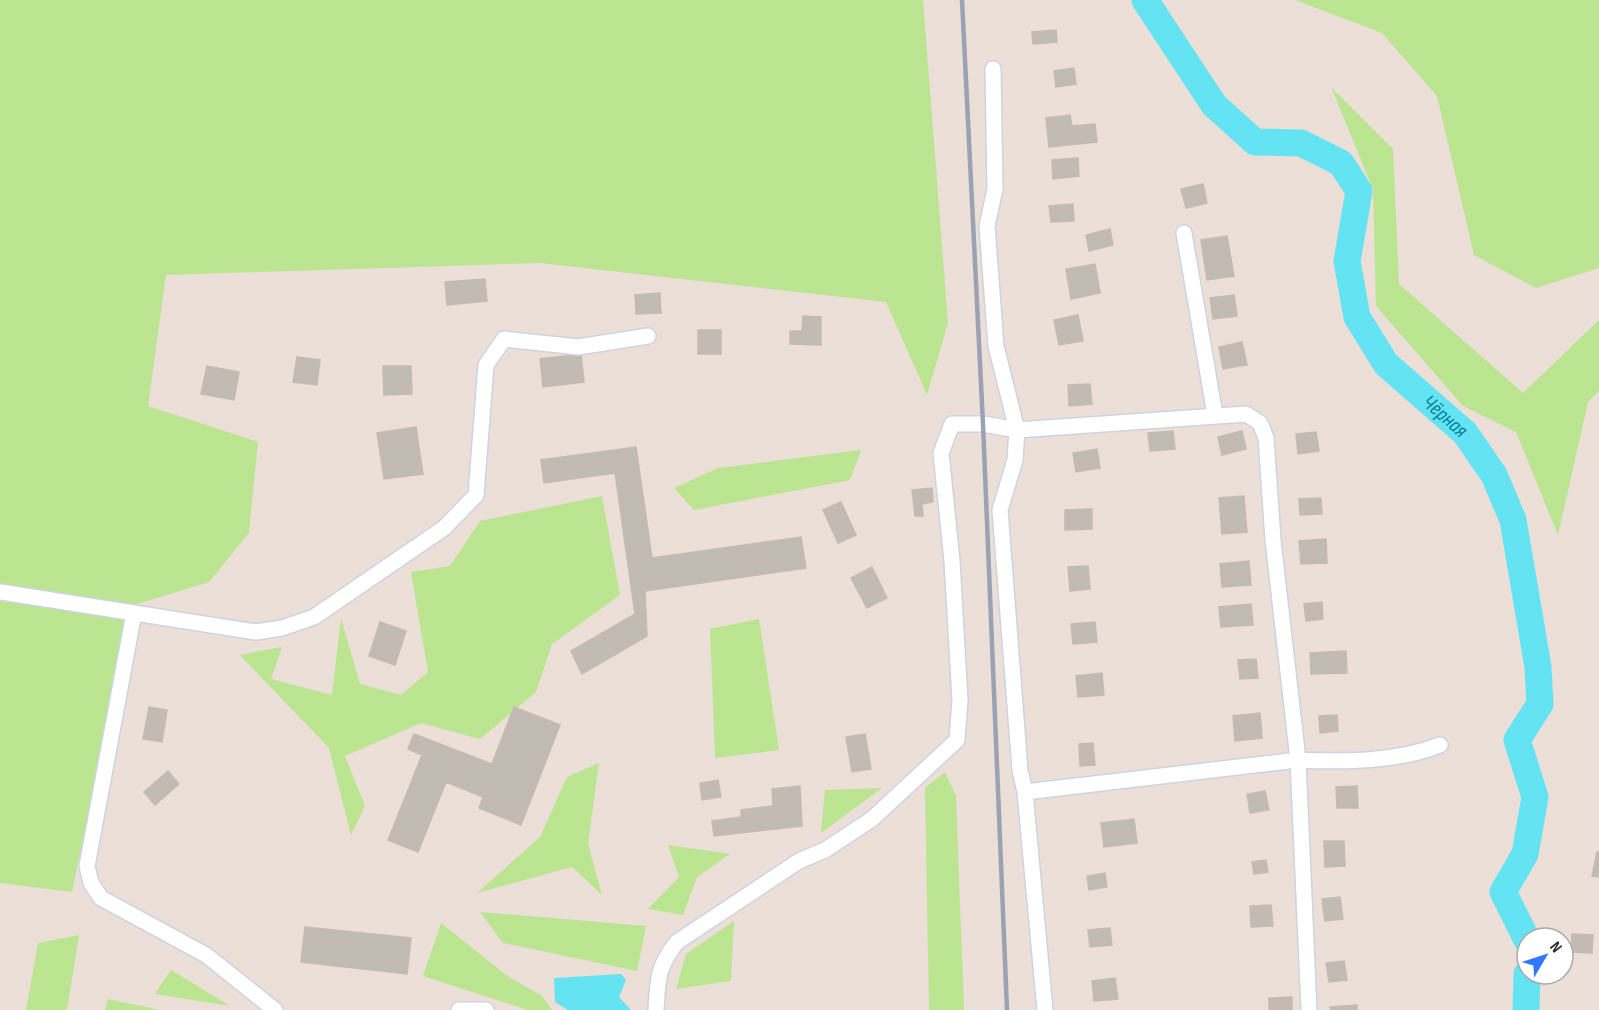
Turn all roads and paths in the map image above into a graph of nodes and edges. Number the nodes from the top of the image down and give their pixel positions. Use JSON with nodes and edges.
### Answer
{"nodes":[{"id":1,"x":993,"y":69,"type":"dead end"},
{"id":2,"x":1184,"y":233,"type":"dead end"},
{"id":3,"x":648,"y":336,"type":"dead end"},
{"id":4,"x":1215,"y":415,"type":"junction"},
{"id":5,"x":1017,"y":430,"type":"junction"},
{"id":6,"x":0,"y":592,"type":"edge"},
{"id":7,"x":134,"y":613,"type":"junction"},
{"id":8,"x":1440,"y":745,"type":"dead end"},
{"id":9,"x":1298,"y":760,"type":"junction"},
{"id":10,"x":1024,"y":792,"type":"junction"},
{"id":11,"x":275,"y":1010,"type":"edge"},
{"id":12,"x":459,"y":1010,"type":"edge"},
{"id":13,"x":486,"y":1010,"type":"edge"},
{"id":14,"x":657,"y":1010,"type":"edge"},
{"id":15,"x":1045,"y":1010,"type":"edge"},
{"id":16,"x":1309,"y":1010,"type":"edge"}],
"edges":[{"from":1,"to":5,"type":"street"},
{"from":2,"to":4,"type":"street"},
{"from":3,"to":7,"type":"street"},
{"from":4,"to":5,"type":"street"},
{"from":4,"to":9,"type":"street"},
{"from":5,"to":10,"type":"street"},
{"from":5,"to":14,"type":"street"},
{"from":6,"to":7,"type":"street"},
{"from":7,"to":11,"type":"street"},
{"from":8,"to":9,"type":"street"},
{"from":9,"to":10,"type":"street"},
{"from":9,"to":16,"type":"street"},
{"from":10,"to":15,"type":"street"},
{"from":12,"to":13,"type":"street"}]}
